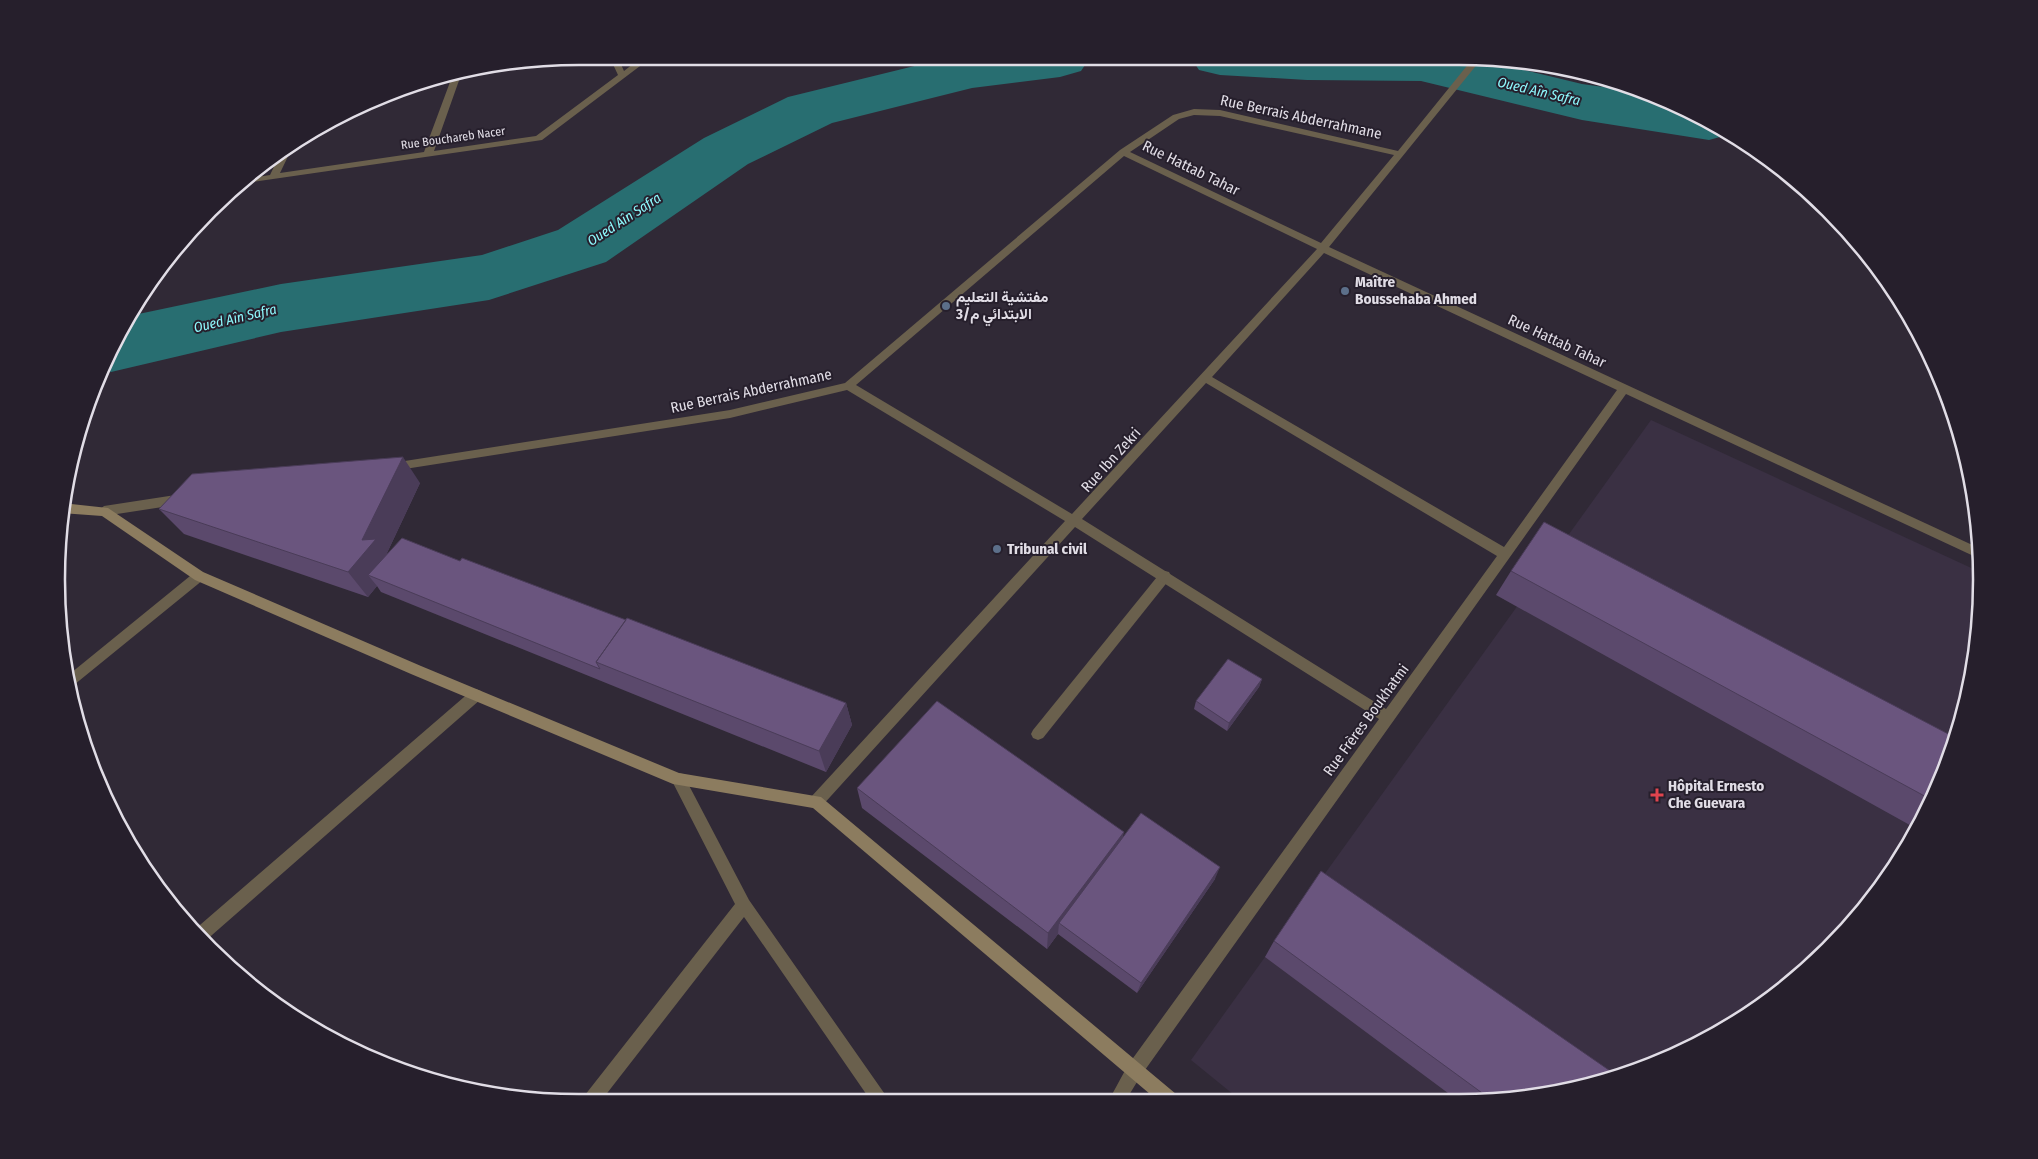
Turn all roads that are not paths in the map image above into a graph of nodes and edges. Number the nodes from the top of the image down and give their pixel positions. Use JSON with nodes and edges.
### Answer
{"nodes":[{"id":1,"x":617,"y":65,"type":"edge"},
{"id":2,"x":637,"y":65,"type":"edge"},
{"id":3,"x":1471,"y":65,"type":"edge"},
{"id":4,"x":622,"y":75,"type":"junction"},
{"id":5,"x":455,"y":81,"type":"edge"},
{"id":6,"x":1123,"y":152,"type":"junction"},
{"id":7,"x":428,"y":154,"type":"junction"},
{"id":8,"x":1400,"y":154,"type":"junction"},
{"id":9,"x":281,"y":161,"type":"edge"},
{"id":10,"x":274,"y":177,"type":"junction"},
{"id":11,"x":256,"y":180,"type":"edge"},
{"id":12,"x":1323,"y":248,"type":"junction"},
{"id":13,"x":1205,"y":378,"type":"junction"},
{"id":14,"x":848,"y":386,"type":"junction"},
{"id":15,"x":1624,"y":389,"type":"junction"},
{"id":16,"x":382,"y":469,"type":"edge"},
{"id":17,"x":190,"y":498,"type":"edge"},
{"id":18,"x":70,"y":509,"type":"edge"},
{"id":19,"x":104,"y":511,"type":"junction"},
{"id":20,"x":1076,"y":521,"type":"junction"},
{"id":21,"x":1972,"y":550,"type":"edge"},
{"id":22,"x":1505,"y":554,"type":"junction"},
{"id":23,"x":199,"y":576,"type":"junction"},
{"id":24,"x":1165,"y":576,"type":"junction"},
{"id":25,"x":75,"y":678,"type":"edge"},
{"id":26,"x":476,"y":695,"type":"junction"},
{"id":27,"x":1388,"y":718,"type":"junction"},
{"id":28,"x":1038,"y":734,"type":"dead end"},
{"id":29,"x":678,"y":779,"type":"junction"},
{"id":30,"x":816,"y":802,"type":"junction"},
{"id":31,"x":744,"y":904,"type":"junction"},
{"id":32,"x":205,"y":931,"type":"edge"},
{"id":33,"x":1134,"y":1071,"type":"junction"},
{"id":34,"x":597,"y":1094,"type":"edge"},
{"id":35,"x":877,"y":1094,"type":"edge"},
{"id":36,"x":1121,"y":1094,"type":"edge"},
{"id":37,"x":1163,"y":1094,"type":"edge"}],
"edges":[{"from":1,"to":4,"type":"street"},
{"from":2,"to":4,"type":"street","name":"Rue Bouchareb Nacer"},
{"from":3,"to":8,"type":"street","name":"Rue Ibn Zekri"},
{"from":4,"to":7,"type":"street","name":"Rue Bouchareb Nacer"},
{"from":5,"to":7,"type":"street"},
{"from":6,"to":8,"type":"street","name":"Rue Berrais Abderrahmane"},
{"from":6,"to":12,"type":"street","name":"Rue Hattab Tahar"},
{"from":6,"to":14,"type":"street","name":"Rue Berrais Abderrahmane"},
{"from":7,"to":10,"type":"street","name":"Rue Bouchareb Nacer"},
{"from":8,"to":12,"type":"street","name":"Rue Ibn Zekri"},
{"from":9,"to":10,"type":"street"},
{"from":10,"to":11,"type":"street","name":"Rue Bouchareb Nacer"},
{"from":12,"to":13,"type":"street","name":"Rue Ibn Zekri"},
{"from":12,"to":15,"type":"street","name":"Rue Hattab Tahar"},
{"from":13,"to":20,"type":"street","name":"Rue Ibn Zekri"},
{"from":13,"to":22,"type":"street"},
{"from":14,"to":16,"type":"street","name":"Rue Berrais Abderrahmane"},
{"from":14,"to":20,"type":"street"},
{"from":15,"to":21,"type":"street","name":"Rue Hattab Tahar"},
{"from":15,"to":22,"type":"street","name":"Rue Frères Boukhatmi"},
{"from":17,"to":19,"type":"street"},
{"from":18,"to":19,"type":"main road"},
{"from":19,"to":23,"type":"main road"},
{"from":20,"to":24,"type":"street"},
{"from":20,"to":30,"type":"street","name":"Rue Ibn Zekri"},
{"from":22,"to":27,"type":"street","name":"Rue Frères Boukhatmi"},
{"from":23,"to":25,"type":"street"},
{"from":23,"to":26,"type":"main road"},
{"from":24,"to":27,"type":"street"},
{"from":24,"to":28,"type":"street"},
{"from":26,"to":29,"type":"main road"},
{"from":26,"to":32,"type":"street"},
{"from":27,"to":33,"type":"street","name":"Rue Frères Boukhatmi"},
{"from":29,"to":30,"type":"main road"},
{"from":29,"to":31,"type":"street"},
{"from":30,"to":33,"type":"main road"},
{"from":31,"to":34,"type":"street"},
{"from":31,"to":35,"type":"street"},
{"from":33,"to":36,"type":"street","name":"Rue Frères Boukhatmi"},
{"from":33,"to":37,"type":"main road"}]}
